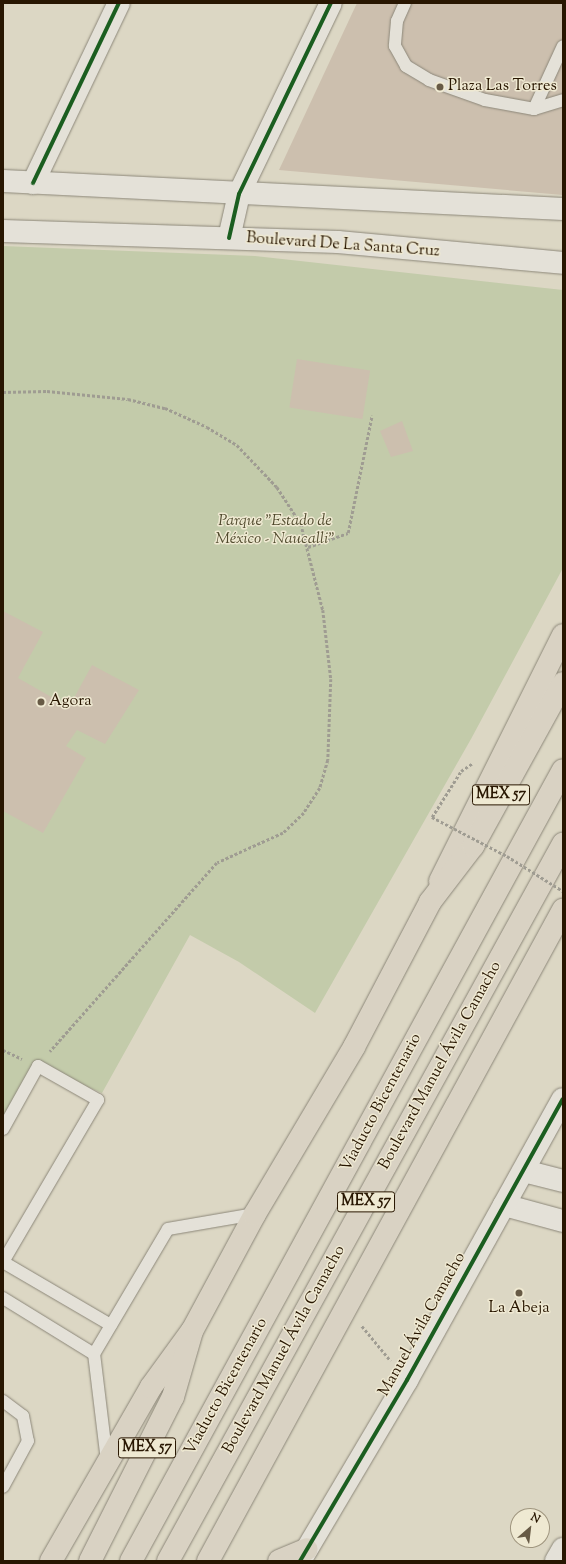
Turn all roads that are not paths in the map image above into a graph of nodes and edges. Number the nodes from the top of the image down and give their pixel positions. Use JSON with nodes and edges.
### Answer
{"nodes":[{"id":1,"x":119,"y":3,"type":"edge"},
{"id":2,"x":331,"y":3,"type":"edge"},
{"id":3,"x":405,"y":3,"type":"edge"},
{"id":4,"x":563,"y":46,"type":"edge"},
{"id":5,"x":563,"y":100,"type":"edge"},
{"id":6,"x":534,"y":109,"type":"junction"},
{"id":7,"x":3,"y":181,"type":"edge"},
{"id":8,"x":33,"y":182,"type":"junction"},
{"id":9,"x":239,"y":194,"type":"junction"},
{"id":10,"x":563,"y":209,"type":"edge"},
{"id":11,"x":3,"y":231,"type":"edge"},
{"id":12,"x":229,"y":238,"type":"junction"},
{"id":13,"x":563,"y":263,"type":"edge"},
{"id":14,"x":563,"y":635,"type":"edge"},
{"id":15,"x":563,"y":683,"type":"edge"},
{"id":16,"x":563,"y":770,"type":"edge"},
{"id":17,"x":563,"y":844,"type":"edge"},
{"id":18,"x":430,"y":902,"type":"junction"},
{"id":19,"x":563,"y":910,"type":"edge"},
{"id":20,"x":563,"y":1099,"type":"edge"},
{"id":21,"x":3,"y":1129,"type":"edge"},
{"id":22,"x":524,"y":1171,"type":"junction"},
{"id":23,"x":563,"y":1181,"type":"edge"},
{"id":24,"x":504,"y":1205,"type":"junction"},
{"id":25,"x":256,"y":1214,"type":"junction"},
{"id":26,"x":563,"y":1221,"type":"edge"},
{"id":27,"x":3,"y":1262,"type":"edge"},
{"id":28,"x":3,"y":1298,"type":"edge"},
{"id":29,"x":111,"y":1325,"type":"junction"},
{"id":30,"x":192,"y":1331,"type":"junction"},
{"id":31,"x":94,"y":1354,"type":"junction"},
{"id":32,"x":3,"y":1401,"type":"edge"},
{"id":33,"x":107,"y":1461,"type":"junction"},
{"id":34,"x":3,"y":1486,"type":"edge"},
{"id":35,"x":563,"y":1549,"type":"edge"},
{"id":36,"x":304,"y":1555,"type":"edge"},
{"id":37,"x":51,"y":1561,"type":"edge"},
{"id":38,"x":90,"y":1561,"type":"edge"},
{"id":39,"x":131,"y":1561,"type":"edge"},
{"id":40,"x":168,"y":1561,"type":"edge"},
{"id":41,"x":208,"y":1561,"type":"edge"},
{"id":42,"x":279,"y":1561,"type":"edge"},
{"id":43,"x":556,"y":1561,"type":"edge"}],
"edges":[{"from":1,"to":8,"type":"main road"},
{"from":2,"to":9,"type":"main road"},
{"from":3,"to":6,"type":"lane"},
{"from":4,"to":6,"type":"lane"},
{"from":5,"to":6,"type":"lane"},
{"from":7,"to":8,"type":"main road"},
{"from":8,"to":9,"type":"main road"},
{"from":9,"to":10,"type":"main road"},
{"from":9,"to":12,"type":"main road"},
{"from":11,"to":12,"type":"main road","name":"Boulevard De La Santa Cruz"},
{"from":12,"to":13,"type":"main road","name":"Boulevard De La Santa Cruz"},
{"from":14,"to":18,"type":"main road"},
{"from":15,"to":18,"type":"main road","number":"MEX 57"},
{"from":16,"to":39,"type":"main road","name":"Viaducto Bicentenario"},
{"from":17,"to":40,"type":"main road","name":"Boulevard Manuel Ávila Camacho","number":"MEX 57"},
{"from":18,"to":25,"type":"main road","number":"MEX 57"},
{"from":19,"to":41,"type":"main road","name":"Boulevard Manuel Ávila Camacho"},
{"from":20,"to":22,"type":"main road","name":"Manuel Ávila Camacho"},
{"from":21,"to":27,"type":"lane"},
{"from":22,"to":23,"type":"main road"},
{"from":22,"to":24,"type":"main road","name":"Manuel Ávila Camacho"},
{"from":24,"to":26,"type":"main road"},
{"from":24,"to":36,"type":"main road","name":"Manuel Ávila Camacho"},
{"from":25,"to":29,"type":"lane"},
{"from":25,"to":30,"type":"main road","number":"MEX 57"},
{"from":27,"to":29,"type":"lane"},
{"from":28,"to":31,"type":"lane"},
{"from":29,"to":31,"type":"lane"},
{"from":30,"to":33,"type":"main road"},
{"from":30,"to":38,"type":"main road","number":"MEX 57"},
{"from":31,"to":33,"type":"lane"},
{"from":32,"to":34,"type":"lane"},
{"from":33,"to":37,"type":"main road"},
{"from":35,"to":43,"type":"main road"},
{"from":36,"to":42,"type":"main road"}]}
